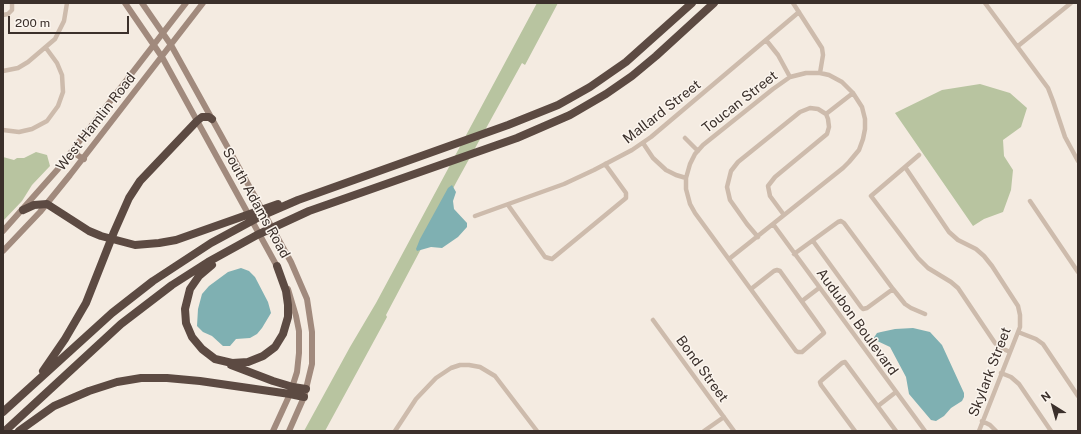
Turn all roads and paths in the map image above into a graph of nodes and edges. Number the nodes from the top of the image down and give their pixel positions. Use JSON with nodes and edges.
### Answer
{"nodes":[{"id":1,"x":12,"y":3,"type":"edge"},
{"id":2,"x":67,"y":3,"type":"edge"},
{"id":3,"x":126,"y":3,"type":"edge"},
{"id":4,"x":142,"y":3,"type":"edge"},
{"id":5,"x":186,"y":3,"type":"edge"},
{"id":6,"x":204,"y":3,"type":"edge"},
{"id":7,"x":692,"y":3,"type":"edge"},
{"id":8,"x":714,"y":3,"type":"edge"},
{"id":9,"x":793,"y":3,"type":"edge"},
{"id":10,"x":985,"y":3,"type":"edge"},
{"id":11,"x":1071,"y":3,"type":"edge"},
{"id":12,"x":799,"y":12,"type":"junction"},
{"id":13,"x":3,"y":15,"type":"edge"},
{"id":14,"x":163,"y":33,"type":"junction"},
{"id":15,"x":766,"y":40,"type":"junction"},
{"id":16,"x":154,"y":45,"type":"junction"},
{"id":17,"x":171,"y":45,"type":"junction"},
{"id":18,"x":1018,"y":46,"type":"junction"},
{"id":19,"x":46,"y":48,"type":"junction"},
{"id":20,"x":162,"y":57,"type":"junction"},
{"id":21,"x":3,"y":71,"type":"edge"},
{"id":22,"x":820,"y":73,"type":"junction"},
{"id":23,"x":790,"y":77,"type":"junction"},
{"id":24,"x":853,"y":93,"type":"junction"},
{"id":25,"x":826,"y":114,"type":"junction"},
{"id":26,"x":212,"y":119,"type":"junction"},
{"id":27,"x":197,"y":121,"type":"junction"},
{"id":28,"x":3,"y":130,"type":"edge"},
{"id":29,"x":685,"y":138,"type":"dead end"},
{"id":30,"x":643,"y":143,"type":"junction"},
{"id":31,"x":76,"y":145,"type":"junction"},
{"id":32,"x":698,"y":151,"type":"junction"},
{"id":33,"x":919,"y":155,"type":"dead end"},
{"id":34,"x":84,"y":159,"type":"junction"},
{"id":35,"x":1078,"y":161,"type":"edge"},
{"id":36,"x":605,"y":164,"type":"junction"},
{"id":37,"x":905,"y":167,"type":"junction"},
{"id":38,"x":686,"y":178,"type":"junction"},
{"id":39,"x":315,"y":193,"type":"junction"},
{"id":40,"x":1030,"y":201,"type":"dead end"},
{"id":41,"x":47,"y":204,"type":"junction"},
{"id":42,"x":508,"y":205,"type":"junction"},
{"id":43,"x":23,"y":210,"type":"junction"},
{"id":44,"x":784,"y":215,"type":"junction"},
{"id":45,"x":475,"y":216,"type":"dead end"},
{"id":46,"x":773,"y":224,"type":"junction"},
{"id":47,"x":3,"y":231,"type":"edge"},
{"id":48,"x":758,"y":237,"type":"junction"},
{"id":49,"x":813,"y":241,"type":"junction"},
{"id":50,"x":238,"y":245,"type":"junction"},
{"id":51,"x":3,"y":251,"type":"edge"},
{"id":52,"x":794,"y":254,"type":"junction"},
{"id":53,"x":729,"y":259,"type":"junction"},
{"id":54,"x":278,"y":266,"type":"junction"},
{"id":55,"x":1078,"y":272,"type":"edge"},
{"id":56,"x":820,"y":288,"type":"junction"},
{"id":57,"x":751,"y":289,"type":"junction"},
{"id":58,"x":893,"y":289,"type":"junction"},
{"id":59,"x":802,"y":301,"type":"junction"},
{"id":60,"x":925,"y":314,"type":"dead end"},
{"id":61,"x":653,"y":320,"type":"dead end"},
{"id":62,"x":1018,"y":332,"type":"junction"},
{"id":63,"x":1010,"y":352,"type":"junction"},
{"id":64,"x":225,"y":362,"type":"junction"},
{"id":65,"x":1001,"y":373,"type":"junction"},
{"id":66,"x":31,"y":386,"type":"junction"},
{"id":67,"x":291,"y":390,"type":"junction"},
{"id":68,"x":896,"y":392,"type":"junction"},
{"id":69,"x":305,"y":393,"type":"junction"},
{"id":70,"x":1078,"y":396,"type":"edge"},
{"id":71,"x":878,"y":406,"type":"junction"},
{"id":72,"x":3,"y":412,"type":"edge"},
{"id":73,"x":724,"y":416,"type":"junction"},
{"id":74,"x":982,"y":421,"type":"junction"},
{"id":75,"x":5,"y":431,"type":"edge"},
{"id":76,"x":19,"y":431,"type":"edge"},
{"id":77,"x":273,"y":431,"type":"edge"},
{"id":78,"x":289,"y":431,"type":"edge"},
{"id":79,"x":395,"y":431,"type":"edge"},
{"id":80,"x":536,"y":431,"type":"edge"},
{"id":81,"x":704,"y":431,"type":"edge"},
{"id":82,"x":734,"y":431,"type":"edge"},
{"id":83,"x":854,"y":431,"type":"edge"},
{"id":84,"x":896,"y":431,"type":"edge"},
{"id":85,"x":925,"y":431,"type":"edge"},
{"id":86,"x":978,"y":431,"type":"edge"},
{"id":87,"x":996,"y":431,"type":"edge"},
{"id":88,"x":1051,"y":431,"type":"edge"}],
"edges":[{"from":1,"to":13,"type":"street"},
{"from":2,"to":19,"type":"street"},
{"from":3,"to":16,"type":"main road","name":"South Adams Road"},
{"from":4,"to":14,"type":"main road","name":"South Adams Road"},
{"from":5,"to":14,"type":"main road","name":"West Hamlin Road"},
{"from":6,"to":17,"type":"main road","name":"West Hamlin Road"},
{"from":7,"to":39,"type":"highway"},
{"from":8,"to":50,"type":"highway"},
{"from":9,"to":12,"type":"street"},
{"from":10,"to":18,"type":"street"},
{"from":11,"to":18,"type":"street"},
{"from":12,"to":15,"type":"street","name":"Mallard Street"},
{"from":12,"to":22,"type":"street"},
{"from":14,"to":16,"type":"main road","name":"West Hamlin Road"},
{"from":14,"to":17,"type":"main road","name":"South Adams Road"},
{"from":15,"to":23,"type":"street"},
{"from":15,"to":30,"type":"street","name":"Mallard Street"},
{"from":16,"to":20,"type":"main road","name":"South Adams Road"},
{"from":16,"to":31,"type":"main road","name":"West Hamlin Road"},
{"from":17,"to":20,"type":"main road","name":"West Hamlin Road"},
{"from":17,"to":26,"type":"main road","name":"South Adams Road"},
{"from":18,"to":35,"type":"street"},
{"from":19,"to":21,"type":"street"},
{"from":19,"to":28,"type":"street"},
{"from":20,"to":27,"type":"main road","name":"South Adams Road"},
{"from":20,"to":34,"type":"main road","name":"West Hamlin Road"},
{"from":22,"to":23,"type":"street","name":"Toucan Street"},
{"from":22,"to":24,"type":"street","name":"Toucan Street"},
{"from":23,"to":32,"type":"street","name":"Toucan Street"},
{"from":24,"to":25,"type":"street"},
{"from":24,"to":44,"type":"street","name":"Toucan Street"},
{"from":25,"to":44,"type":"street"},
{"from":25,"to":48,"type":"street"},
{"from":26,"to":27,"type":"highway"},
{"from":26,"to":69,"type":"main road","name":"South Adams Road"},
{"from":27,"to":54,"type":"main road","name":"South Adams Road"},
{"from":27,"to":66,"type":"highway"},
{"from":29,"to":32,"type":"street"},
{"from":30,"to":36,"type":"street","name":"Mallard Street"},
{"from":30,"to":38,"type":"street"},
{"from":31,"to":34,"type":"main road"},
{"from":31,"to":43,"type":"main road","name":"West Hamlin Road"},
{"from":32,"to":38,"type":"street","name":"Toucan Street"},
{"from":33,"to":37,"type":"street"},
{"from":34,"to":41,"type":"main road","name":"West Hamlin Road"},
{"from":36,"to":42,"type":"street","name":"Mallard Street"},
{"from":36,"to":42,"type":"street"},
{"from":37,"to":62,"type":"street","name":"Skylark Street"},
{"from":37,"to":63,"type":"street"},
{"from":38,"to":53,"type":"street","name":"Toucan Street"},
{"from":39,"to":41,"type":"highway"},
{"from":39,"to":66,"type":"highway"},
{"from":40,"to":55,"type":"street"},
{"from":41,"to":43,"type":"highway"},
{"from":41,"to":51,"type":"main road","name":"West Hamlin Road"},
{"from":42,"to":45,"type":"street","name":"Mallard Street"},
{"from":43,"to":47,"type":"main road","name":"West Hamlin Road"},
{"from":44,"to":46,"type":"street","name":"Toucan Street"},
{"from":46,"to":48,"type":"street","name":"Toucan Street"},
{"from":46,"to":52,"type":"street","name":"Audubon Boulevard"},
{"from":48,"to":53,"type":"street","name":"Toucan Street"},
{"from":49,"to":52,"type":"street"},
{"from":49,"to":58,"type":"street"},
{"from":49,"to":58,"type":"street"},
{"from":50,"to":64,"type":"highway"},
{"from":50,"to":75,"type":"highway"},
{"from":52,"to":56,"type":"street","name":"Audubon Boulevard"},
{"from":53,"to":57,"type":"street"},
{"from":54,"to":64,"type":"highway"},
{"from":54,"to":67,"type":"main road","name":"South Adams Road"},
{"from":56,"to":59,"type":"street"},
{"from":56,"to":68,"type":"street","name":"Audubon Boulevard"},
{"from":57,"to":59,"type":"street"},
{"from":57,"to":59,"type":"street"},
{"from":58,"to":60,"type":"street"},
{"from":61,"to":73,"type":"street","name":"Bond Street"},
{"from":62,"to":63,"type":"street","name":"Skylark Street"},
{"from":62,"to":70,"type":"street"},
{"from":63,"to":65,"type":"street","name":"Skylark Street"},
{"from":64,"to":67,"type":"highway"},
{"from":65,"to":74,"type":"street","name":"Skylark Street"},
{"from":65,"to":88,"type":"street"},
{"from":66,"to":72,"type":"highway"},
{"from":67,"to":69,"type":"highway"},
{"from":67,"to":76,"type":"highway"},
{"from":67,"to":77,"type":"main road","name":"South Adams Road"},
{"from":68,"to":71,"type":"street"},
{"from":68,"to":85,"type":"street","name":"Audubon Boulevard"},
{"from":69,"to":78,"type":"main road","name":"South Adams Road"},
{"from":71,"to":83,"type":"street"},
{"from":71,"to":84,"type":"street"},
{"from":73,"to":81,"type":"street"},
{"from":73,"to":82,"type":"street","name":"Bond Street"},
{"from":74,"to":86,"type":"street","name":"Skylark Street"},
{"from":74,"to":87,"type":"street"},
{"from":79,"to":80,"type":"street"}]}
